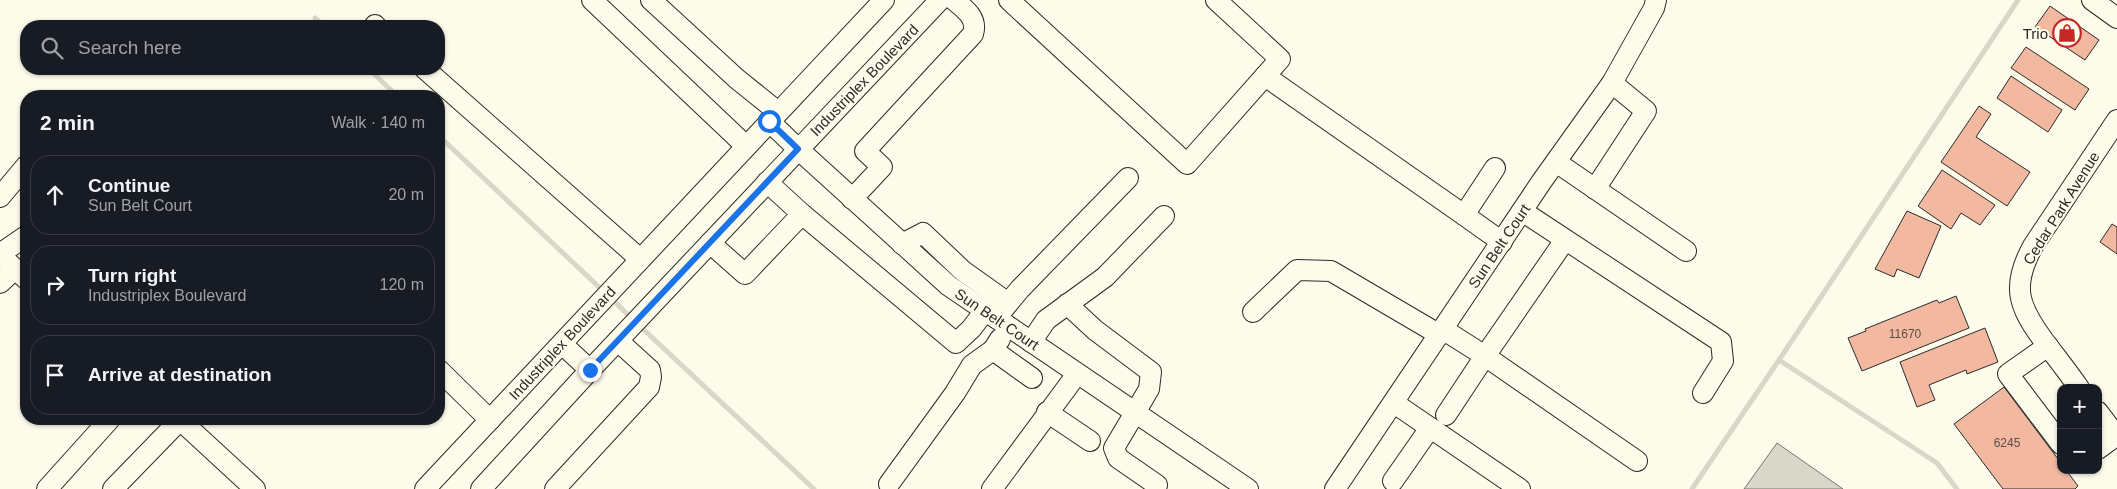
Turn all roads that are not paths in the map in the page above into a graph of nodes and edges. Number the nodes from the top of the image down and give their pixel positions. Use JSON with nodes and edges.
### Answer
{"nodes":[{"id":1,"x":592,"y":0,"type":"edge"},
{"id":2,"x":651,"y":0,"type":"edge"},
{"id":3,"x":884,"y":0,"type":"edge"},
{"id":4,"x":940,"y":0,"type":"edge"},
{"id":5,"x":954,"y":0,"type":"edge"},
{"id":6,"x":1009,"y":0,"type":"edge"},
{"id":7,"x":1216,"y":0,"type":"edge"},
{"id":8,"x":1656,"y":0,"type":"edge"},
{"id":9,"x":2092,"y":0,"type":"edge"},
{"id":10,"x":2117,"y":18,"type":"edge"},
{"id":11,"x":432,"y":75,"type":"edge"},
{"id":12,"x":1265,"y":76,"type":"junction"},
{"id":13,"x":1612,"y":83,"type":"junction"},
{"id":14,"x":774,"y":116,"type":"junction"},
{"id":15,"x":2117,"y":120,"type":"edge"},
{"id":16,"x":746,"y":146,"type":"junction"},
{"id":17,"x":798,"y":149,"type":"junction"},
{"id":18,"x":1556,"y":162,"type":"junction"},
{"id":19,"x":1495,"y":168,"type":"dead end"},
{"id":20,"x":20,"y":173,"type":"edge"},
{"id":21,"x":1128,"y":178,"type":"dead end"},
{"id":22,"x":767,"y":182,"type":"junction"},
{"id":23,"x":1595,"y":189,"type":"junction"},
{"id":24,"x":0,"y":197,"type":"edge"},
{"id":25,"x":852,"y":199,"type":"junction"},
{"id":26,"x":1522,"y":211,"type":"junction"},
{"id":27,"x":802,"y":214,"type":"junction"},
{"id":28,"x":1464,"y":215,"type":"junction"},
{"id":29,"x":1164,"y":216,"type":"dead end"},
{"id":30,"x":20,"y":240,"type":"edge"},
{"id":31,"x":1565,"y":240,"type":"junction"},
{"id":32,"x":1502,"y":242,"type":"junction"},
{"id":33,"x":710,"y":243,"type":"junction"},
{"id":34,"x":1686,"y":251,"type":"dead end"},
{"id":35,"x":0,"y":255,"type":"edge"},
{"id":36,"x":640,"y":259,"type":"junction"},
{"id":37,"x":20,"y":273,"type":"edge"},
{"id":38,"x":20,"y":274,"type":"edge"},
{"id":39,"x":0,"y":283,"type":"edge"},
{"id":40,"x":1067,"y":304,"type":"junction"},
{"id":41,"x":1253,"y":312,"type":"dead end"},
{"id":42,"x":999,"y":315,"type":"junction"},
{"id":43,"x":1442,"y":332,"type":"junction"},
{"id":44,"x":618,"y":341,"type":"junction"},
{"id":45,"x":1031,"y":342,"type":"junction"},
{"id":46,"x":562,"y":344,"type":"junction"},
{"id":47,"x":2048,"y":346,"type":"junction"},
{"id":48,"x":993,"y":350,"type":"junction"},
{"id":49,"x":1485,"y":356,"type":"junction"},
{"id":50,"x":590,"y":370,"type":"junction"},
{"id":51,"x":1076,"y":374,"type":"junction"},
{"id":52,"x":445,"y":376,"type":"edge"},
{"id":53,"x":1032,"y":378,"type":"dead end"},
{"id":54,"x":2077,"y":384,"type":"edge"},
{"id":55,"x":1703,"y":393,"type":"dead end"},
{"id":56,"x":1394,"y":403,"type":"junction"},
{"id":57,"x":1047,"y":412,"type":"junction"},
{"id":58,"x":1134,"y":413,"type":"junction"},
{"id":59,"x":1446,"y":415,"type":"dead end"},
{"id":60,"x":2102,"y":417,"type":"edge"},
{"id":61,"x":490,"y":420,"type":"junction"},
{"id":62,"x":105,"y":425,"type":"edge"},
{"id":63,"x":174,"y":425,"type":"edge"},
{"id":64,"x":185,"y":425,"type":"edge"},
{"id":65,"x":1430,"y":428,"type":"junction"},
{"id":66,"x":2117,"y":437,"type":"edge"},
{"id":67,"x":2057,"y":439,"type":"edge"},
{"id":68,"x":1090,"y":442,"type":"dead end"},
{"id":69,"x":2102,"y":447,"type":"edge"},
{"id":70,"x":1637,"y":461,"type":"dead end"},
{"id":71,"x":1394,"y":481,"type":"dead end"},
{"id":72,"x":889,"y":484,"type":"dead end"},
{"id":73,"x":1157,"y":485,"type":"dead end"},
{"id":74,"x":47,"y":489,"type":"edge"},
{"id":75,"x":113,"y":489,"type":"edge"},
{"id":76,"x":255,"y":489,"type":"edge"},
{"id":77,"x":425,"y":489,"type":"edge"},
{"id":78,"x":481,"y":489,"type":"edge"},
{"id":79,"x":555,"y":489,"type":"edge"},
{"id":80,"x":992,"y":489,"type":"edge"},
{"id":81,"x":1248,"y":489,"type":"edge"},
{"id":82,"x":1335,"y":489,"type":"edge"},
{"id":83,"x":1520,"y":489,"type":"edge"}],
"edges":[{"from":1,"to":16,"type":"street"},
{"from":2,"to":14,"type":"street","name":"Sun Belt Court"},
{"from":3,"to":14,"type":"street","name":"Industriplex Boulevard"},
{"from":4,"to":17,"type":"street","name":"Industriplex Boulevard"},
{"from":5,"to":25,"type":"street"},
{"from":6,"to":12,"type":"street"},
{"from":7,"to":12,"type":"street"},
{"from":8,"to":13,"type":"street","name":"Sun Belt Court"},
{"from":9,"to":10,"type":"street"},
{"from":11,"to":36,"type":"street"},
{"from":12,"to":28,"type":"street"},
{"from":13,"to":18,"type":"street","name":"Sun Belt Court"},
{"from":13,"to":23,"type":"street"},
{"from":14,"to":16,"type":"street","name":"Industriplex Boulevard"},
{"from":14,"to":17,"type":"street","name":"Sun Belt Court"},
{"from":15,"to":47,"type":"street","name":"Cedar Park Avenue"},
{"from":16,"to":36,"type":"street","name":"Industriplex Boulevard"},
{"from":17,"to":22,"type":"street","name":"Industriplex Boulevard"},
{"from":17,"to":25,"type":"street","name":"Sun Belt Court"},
{"from":18,"to":23,"type":"street"},
{"from":18,"to":26,"type":"street","name":"Sun Belt Court"},
{"from":19,"to":28,"type":"street"},
{"from":20,"to":24,"type":"street"},
{"from":21,"to":42,"type":"street"},
{"from":22,"to":27,"type":"street"},
{"from":22,"to":33,"type":"street","name":"Industriplex Boulevard"},
{"from":23,"to":34,"type":"street"},
{"from":25,"to":42,"type":"street","name":"Sun Belt Court"},
{"from":26,"to":31,"type":"street"},
{"from":26,"to":32,"type":"street","name":"Sun Belt Court"},
{"from":27,"to":33,"type":"street"},
{"from":27,"to":42,"type":"street"},
{"from":28,"to":32,"type":"street"},
{"from":29,"to":40,"type":"street"},
{"from":30,"to":35,"type":"street"},
{"from":31,"to":49,"type":"street"},
{"from":31,"to":55,"type":"street"},
{"from":32,"to":43,"type":"street","name":"Sun Belt Court"},
{"from":33,"to":44,"type":"street","name":"Industriplex Boulevard"},
{"from":35,"to":37,"type":"street"},
{"from":36,"to":46,"type":"street","name":"Industriplex Boulevard"},
{"from":38,"to":39,"type":"street"},
{"from":40,"to":45,"type":"street"},
{"from":40,"to":58,"type":"street"},
{"from":41,"to":43,"type":"street"},
{"from":42,"to":45,"type":"street","name":"Sun Belt Court"},
{"from":42,"to":48,"type":"street"},
{"from":43,"to":49,"type":"street"},
{"from":43,"to":56,"type":"street","name":"Sun Belt Court"},
{"from":44,"to":50,"type":"street","name":"Industriplex Boulevard"},
{"from":44,"to":79,"type":"street"},
{"from":45,"to":51,"type":"street","name":"Sun Belt Court"},
{"from":46,"to":50,"type":"street"},
{"from":46,"to":61,"type":"street","name":"Industriplex Boulevard"},
{"from":47,"to":54,"type":"street"},
{"from":47,"to":67,"type":"street"},
{"from":48,"to":53,"type":"street"},
{"from":48,"to":72,"type":"street"},
{"from":49,"to":59,"type":"street"},
{"from":49,"to":70,"type":"street"},
{"from":50,"to":78,"type":"street","name":"Industriplex Boulevard"},
{"from":51,"to":57,"type":"street"},
{"from":51,"to":58,"type":"street","name":"Sun Belt Court"},
{"from":52,"to":61,"type":"street"},
{"from":56,"to":65,"type":"street"},
{"from":56,"to":82,"type":"street","name":"Sun Belt Court"},
{"from":57,"to":68,"type":"street"},
{"from":57,"to":80,"type":"street"},
{"from":58,"to":73,"type":"street"},
{"from":58,"to":81,"type":"street","name":"Sun Belt Court"},
{"from":60,"to":66,"type":"street"},
{"from":61,"to":77,"type":"street","name":"Industriplex Boulevard"},
{"from":62,"to":74,"type":"street"},
{"from":63,"to":75,"type":"street"},
{"from":64,"to":76,"type":"street"},
{"from":65,"to":71,"type":"street"},
{"from":65,"to":83,"type":"street"},
{"from":66,"to":69,"type":"street"}]}
